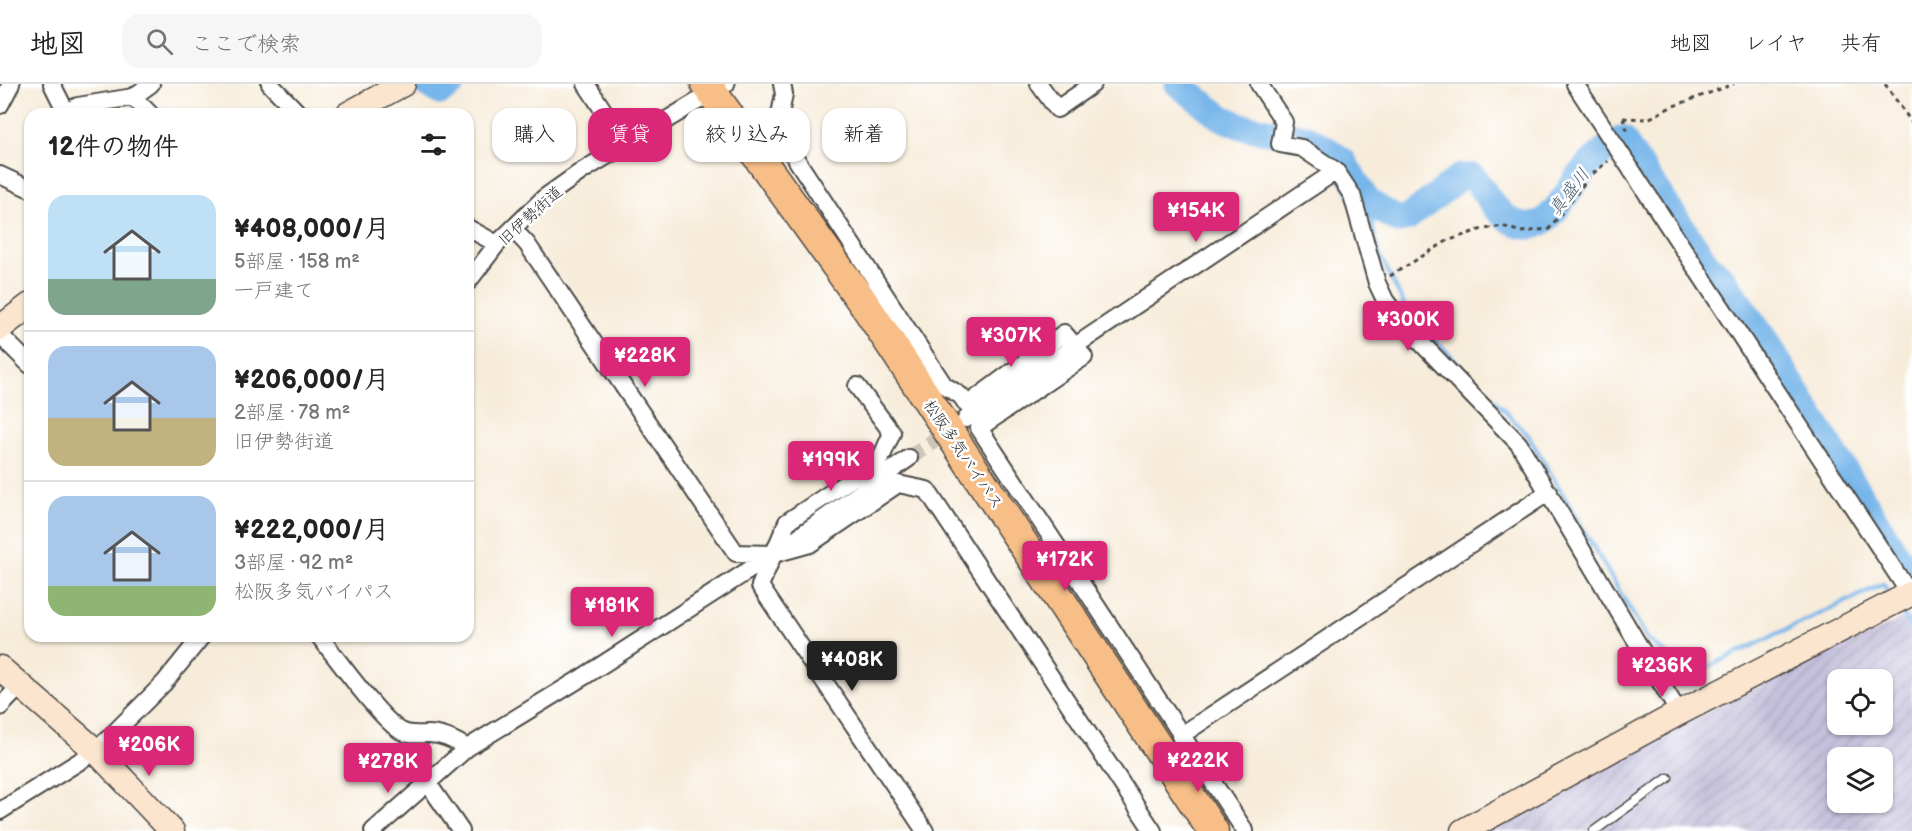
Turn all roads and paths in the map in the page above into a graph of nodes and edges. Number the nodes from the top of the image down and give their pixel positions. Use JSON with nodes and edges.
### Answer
{"nodes":[{"id":1,"x":11,"y":84,"type":"edge"},
{"id":2,"x":52,"y":84,"type":"edge"},
{"id":3,"x":151,"y":84,"type":"edge"},
{"id":4,"x":270,"y":84,"type":"edge"},
{"id":5,"x":404,"y":84,"type":"edge"},
{"id":6,"x":586,"y":84,"type":"edge"},
{"id":7,"x":782,"y":84,"type":"edge"},
{"id":8,"x":1039,"y":84,"type":"edge"},
{"id":9,"x":1093,"y":84,"type":"edge"},
{"id":10,"x":1259,"y":84,"type":"edge"},
{"id":11,"x":1575,"y":84,"type":"edge"},
{"id":12,"x":1734,"y":84,"type":"edge"},
{"id":13,"x":1884,"y":84,"type":"edge"},
{"id":14,"x":715,"y":87,"type":"edge"},
{"id":15,"x":133,"y":97,"type":"junction"},
{"id":16,"x":0,"y":105,"type":"edge"},
{"id":17,"x":64,"y":108,"type":"edge"},
{"id":18,"x":75,"y":108,"type":"edge"},
{"id":19,"x":144,"y":108,"type":"edge"},
{"id":20,"x":294,"y":108,"type":"edge"},
{"id":21,"x":359,"y":108,"type":"edge"},
{"id":22,"x":602,"y":108,"type":"edge"},
{"id":23,"x":672,"y":115,"type":"edge"},
{"id":24,"x":1912,"y":123,"type":"edge"},
{"id":25,"x":1606,"y":132,"type":"junction"},
{"id":26,"x":1618,"y":152,"type":"junction"},
{"id":27,"x":600,"y":162,"type":"edge"},
{"id":28,"x":1336,"y":171,"type":"junction"},
{"id":29,"x":0,"y":175,"type":"edge"},
{"id":30,"x":24,"y":186,"type":"edge"},
{"id":31,"x":513,"y":229,"type":"junction"},
{"id":32,"x":474,"y":231,"type":"edge"},
{"id":33,"x":497,"y":244,"type":"junction"},
{"id":34,"x":1399,"y":272,"type":"dead end"},
{"id":35,"x":474,"y":274,"type":"edge"},
{"id":36,"x":24,"y":310,"type":"edge"},
{"id":37,"x":0,"y":328,"type":"edge"},
{"id":38,"x":0,"y":335,"type":"edge"},
{"id":39,"x":1076,"y":345,"type":"junction"},
{"id":40,"x":24,"y":359,"type":"edge"},
{"id":41,"x":857,"y":386,"type":"dead end"},
{"id":42,"x":966,"y":419,"type":"tunnel mouth"},
{"id":43,"x":909,"y":458,"type":"tunnel mouth"},
{"id":44,"x":1549,"y":492,"type":"junction"},
{"id":45,"x":774,"y":554,"type":"junction"},
{"id":46,"x":1905,"y":598,"type":"edge"},
{"id":47,"x":197,"y":642,"type":"edge"},
{"id":48,"x":323,"y":642,"type":"edge"},
{"id":49,"x":0,"y":668,"type":"edge"},
{"id":50,"x":20,"y":686,"type":"junction"},
{"id":51,"x":0,"y":707,"type":"edge"},
{"id":52,"x":1679,"y":713,"type":"junction"},
{"id":53,"x":1180,"y":736,"type":"junction"},
{"id":54,"x":467,"y":748,"type":"junction"},
{"id":55,"x":96,"y":751,"type":"junction"},
{"id":56,"x":1668,"y":778,"type":"dead end"},
{"id":57,"x":427,"y":782,"type":"junction"},
{"id":58,"x":0,"y":811,"type":"edge"},
{"id":59,"x":172,"y":831,"type":"edge"},
{"id":60,"x":373,"y":831,"type":"edge"},
{"id":61,"x":461,"y":831,"type":"edge"},
{"id":62,"x":925,"y":831,"type":"edge"},
{"id":63,"x":1153,"y":831,"type":"edge"},
{"id":64,"x":1213,"y":831,"type":"edge"},
{"id":65,"x":1245,"y":831,"type":"edge"},
{"id":66,"x":1463,"y":831,"type":"edge"},
{"id":67,"x":1594,"y":831,"type":"edge"}],
"edges":[{"from":1,"to":16,"type":"street"},
{"from":2,"to":17,"type":"street"},
{"from":3,"to":15,"type":"street"},
{"from":4,"to":20,"type":"street"},
{"from":5,"to":21,"type":"street"},
{"from":6,"to":22,"type":"street"},
{"from":7,"to":39,"type":"street"},
{"from":8,"to":9,"type":"street"},
{"from":10,"to":28,"type":"street"},
{"from":11,"to":25,"type":"street"},
{"from":12,"to":25,"type":"path"},
{"from":13,"to":24,"type":"path"},
{"from":14,"to":23,"type":"street","name":"旧伊勢街道"},
{"from":14,"to":64,"type":"highway","name":"松阪多気バイパス"},
{"from":15,"to":18,"type":"street"},
{"from":15,"to":19,"type":"street"},
{"from":25,"to":26,"type":"street"},
{"from":26,"to":34,"type":"path"},
{"from":26,"to":46,"type":"street"},
{"from":27,"to":31,"type":"street","name":"旧伊勢街道"},
{"from":28,"to":39,"type":"street"},
{"from":28,"to":44,"type":"street"},
{"from":29,"to":30,"type":"street"},
{"from":31,"to":33,"type":"street","name":"旧伊勢街道"},
{"from":31,"to":45,"type":"street"},
{"from":32,"to":33,"type":"street"},
{"from":33,"to":35,"type":"street","name":"旧伊勢街道"},
{"from":36,"to":37,"type":"street"},
{"from":38,"to":40,"type":"street"},
{"from":39,"to":42,"type":"street"},
{"from":39,"to":53,"type":"street"},
{"from":41,"to":45,"type":"street"},
{"from":43,"to":45,"type":"street"},
{"from":44,"to":52,"type":"street"},
{"from":44,"to":53,"type":"street"},
{"from":45,"to":54,"type":"street"},
{"from":45,"to":62,"type":"street"},
{"from":45,"to":63,"type":"street"},
{"from":46,"to":52,"type":"street"},
{"from":47,"to":55,"type":"street"},
{"from":48,"to":54,"type":"street"},
{"from":49,"to":50,"type":"street"},
{"from":50,"to":51,"type":"street"},
{"from":50,"to":55,"type":"street"},
{"from":52,"to":66,"type":"street"},
{"from":53,"to":65,"type":"street"},
{"from":54,"to":57,"type":"street"},
{"from":55,"to":58,"type":"street"},
{"from":55,"to":59,"type":"street"},
{"from":56,"to":67,"type":"lane"},
{"from":57,"to":60,"type":"street"},
{"from":57,"to":61,"type":"street"}]}
